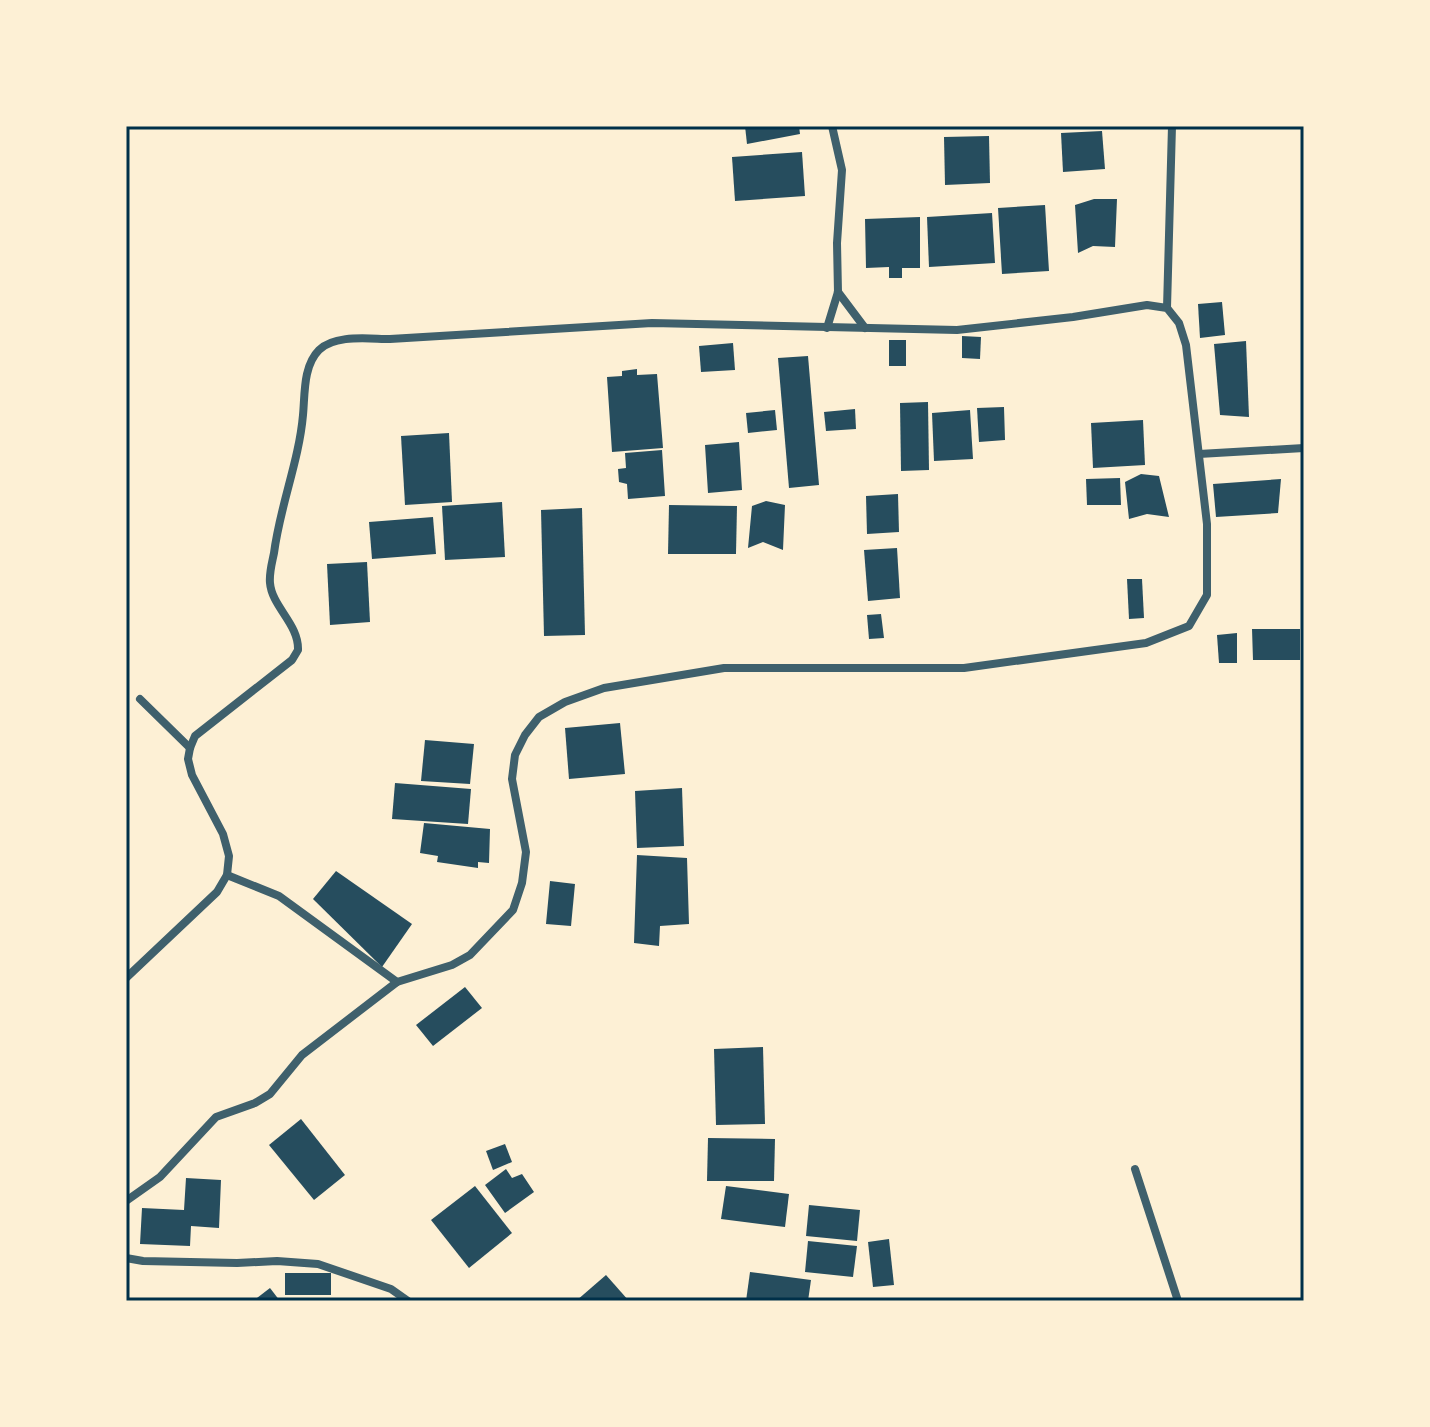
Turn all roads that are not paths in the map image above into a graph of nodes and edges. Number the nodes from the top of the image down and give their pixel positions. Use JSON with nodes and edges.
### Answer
{"nodes":[{"id":1,"x":832,"y":126,"type":"edge"},
{"id":2,"x":1172,"y":126,"type":"edge"},
{"id":3,"x":838,"y":292,"type":"junction"},
{"id":4,"x":1167,"y":308,"type":"junction"},
{"id":5,"x":827,"y":328,"type":"junction"},
{"id":6,"x":865,"y":328,"type":"junction"},
{"id":7,"x":1304,"y":448,"type":"edge"},
{"id":8,"x":1199,"y":454,"type":"junction"},
{"id":9,"x":140,"y":699,"type":"dead end"},
{"id":10,"x":190,"y":748,"type":"junction"},
{"id":11,"x":227,"y":875,"type":"junction"},
{"id":12,"x":126,"y":978,"type":"edge"},
{"id":13,"x":397,"y":982,"type":"junction"},
{"id":14,"x":1135,"y":1169,"type":"dead end"},
{"id":15,"x":126,"y":1201,"type":"edge"},
{"id":16,"x":126,"y":1258,"type":"edge"},
{"id":17,"x":408,"y":1301,"type":"edge"},
{"id":18,"x":1178,"y":1301,"type":"edge"}],
"edges":[{"from":1,"to":3,"type":"street"},
{"from":2,"to":4,"type":"street"},
{"from":3,"to":5,"type":"street"},
{"from":3,"to":6,"type":"street"},
{"from":4,"to":6,"type":"street"},
{"from":4,"to":8,"type":"street"},
{"from":5,"to":6,"type":"street"},
{"from":5,"to":10,"type":"street"},
{"from":7,"to":8,"type":"street"},
{"from":8,"to":13,"type":"street"},
{"from":9,"to":10,"type":"street"},
{"from":10,"to":11,"type":"street"},
{"from":11,"to":12,"type":"street"},
{"from":11,"to":13,"type":"street"},
{"from":13,"to":15,"type":"street"},
{"from":14,"to":18,"type":"street"},
{"from":16,"to":17,"type":"street"}]}
